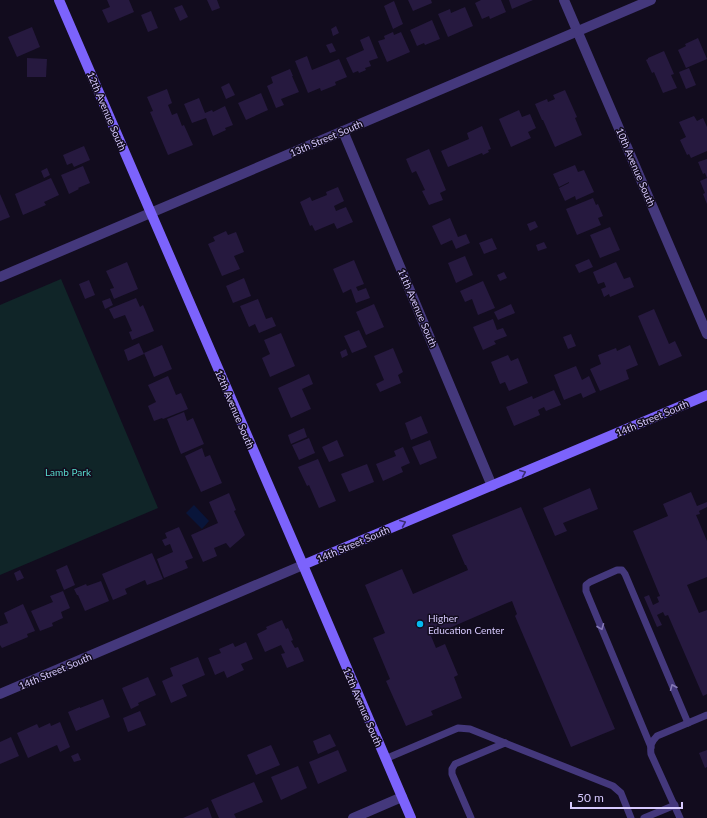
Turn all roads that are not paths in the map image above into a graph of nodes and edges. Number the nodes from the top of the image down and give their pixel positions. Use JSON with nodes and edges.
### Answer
{"nodes":[{"id":1,"x":59,"y":0,"type":"edge"},
{"id":2,"x":564,"y":0,"type":"edge"},
{"id":3,"x":651,"y":0,"type":"edge"},
{"id":4,"x":578,"y":31,"type":"junction"},
{"id":5,"x":343,"y":131,"type":"junction"},
{"id":6,"x":151,"y":214,"type":"junction"},
{"id":7,"x":0,"y":277,"type":"edge"},
{"id":8,"x":707,"y":334,"type":"edge"},
{"id":9,"x":707,"y":395,"type":"edge"},
{"id":10,"x":492,"y":486,"type":"junction"},
{"id":11,"x":303,"y":565,"type":"junction"},
{"id":12,"x":0,"y":694,"type":"edge"},
{"id":13,"x":707,"y":715,"type":"edge"},
{"id":14,"x":688,"y":723,"type":"junction"},
{"id":15,"x":505,"y":743,"type":"junction"},
{"id":16,"x":650,"y":747,"type":"junction"},
{"id":17,"x":385,"y":759,"type":"junction"},
{"id":18,"x":402,"y":797,"type":"junction"},
{"id":19,"x":675,"y":805,"type":"junction"},
{"id":20,"x":353,"y":818,"type":"edge"},
{"id":21,"x":411,"y":818,"type":"edge"},
{"id":22,"x":470,"y":818,"type":"edge"},
{"id":23,"x":632,"y":818,"type":"edge"},
{"id":24,"x":644,"y":818,"type":"edge"},
{"id":25,"x":680,"y":818,"type":"edge"}],
"edges":[{"from":1,"to":6,"type":"street","name":"12th Avenue South"},
{"from":2,"to":4,"type":"street","name":"10th Avenue South"},
{"from":3,"to":4,"type":"street","name":"13th Street South"},
{"from":4,"to":5,"type":"street","name":"13th Street South"},
{"from":4,"to":8,"type":"street","name":"10th Avenue South"},
{"from":5,"to":6,"type":"street","name":"13th Street South"},
{"from":5,"to":10,"type":"street","name":"11th Avenue South"},
{"from":6,"to":7,"type":"street","name":"13th Street South"},
{"from":6,"to":11,"type":"street","name":"12th Avenue South"},
{"from":10,"to":9,"type":"street","name":"14th Street South","one_way":true},
{"from":11,"to":10,"type":"street","name":"14th Street South","one_way":true},
{"from":11,"to":12,"type":"street","name":"14th Street South"},
{"from":11,"to":17,"type":"street","name":"12th Avenue South"},
{"from":13,"to":14,"type":"lane"},
{"from":14,"to":16,"type":"lane"},
{"from":14,"to":16,"type":"lane","one_way":true},
{"from":15,"to":17,"type":"lane"},
{"from":15,"to":22,"type":"lane"},
{"from":15,"to":23,"type":"lane"},
{"from":16,"to":19,"type":"lane"},
{"from":17,"to":18,"type":"street","name":"12th Avenue South"},
{"from":18,"to":20,"type":"street"},
{"from":18,"to":21,"type":"street","name":"12th Avenue South"},
{"from":19,"to":24,"type":"lane"},
{"from":19,"to":25,"type":"lane"}]}
